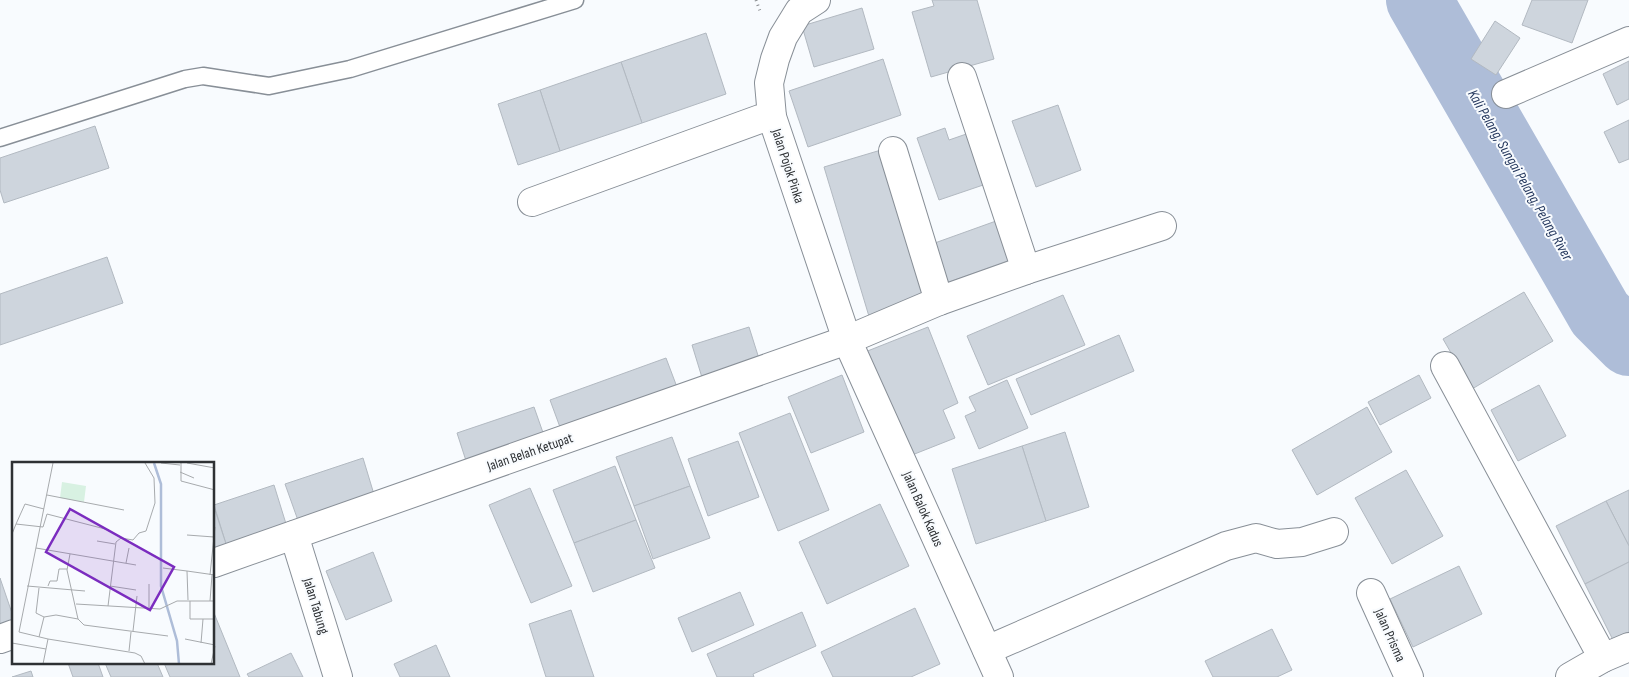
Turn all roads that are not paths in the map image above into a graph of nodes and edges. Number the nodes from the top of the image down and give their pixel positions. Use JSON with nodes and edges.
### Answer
{"nodes":[{"id":1,"x":575,"y":0,"type":"edge"},
{"id":2,"x":816,"y":0,"type":"edge"},
{"id":3,"x":1629,"y":41,"type":"edge"},
{"id":4,"x":962,"y":77,"type":"dead end"},
{"id":5,"x":1506,"y":94,"type":"dead end"},
{"id":6,"x":772,"y":116,"type":"junction"},
{"id":7,"x":0,"y":138,"type":"edge"},
{"id":8,"x":894,"y":151,"type":"dead end"},
{"id":9,"x":532,"y":202,"type":"dead end"},
{"id":10,"x":1162,"y":226,"type":"dead end"},
{"id":11,"x":1026,"y":270,"type":"junction"},
{"id":12,"x":939,"y":301,"type":"junction"},
{"id":13,"x":847,"y":340,"type":"junction"},
{"id":14,"x":1445,"y":366,"type":"dead end"},
{"id":15,"x":1334,"y":532,"type":"dead end"},
{"id":16,"x":294,"y":535,"type":"junction"},
{"id":17,"x":215,"y":563,"type":"edge"},
{"id":18,"x":1371,"y":593,"type":"dead end"},
{"id":19,"x":12,"y":635,"type":"edge"},
{"id":20,"x":0,"y":639,"type":"edge"},
{"id":21,"x":1629,"y":646,"type":"edge"},
{"id":22,"x":987,"y":650,"type":"junction"},
{"id":23,"x":1603,"y":658,"type":"junction"},
{"id":24,"x":338,"y":677,"type":"edge"},
{"id":25,"x":999,"y":677,"type":"edge"},
{"id":26,"x":1408,"y":677,"type":"edge"},
{"id":27,"x":1570,"y":677,"type":"edge"}],
"edges":[{"from":1,"to":7,"type":"lane"},
{"from":2,"to":6,"type":"street","name":"Jalan Pojok Pinka"},
{"from":3,"to":5,"type":"street"},
{"from":4,"to":11,"type":"street"},
{"from":6,"to":9,"type":"street"},
{"from":6,"to":13,"type":"street","name":"Jalan Pojok Pinka"},
{"from":8,"to":12,"type":"street"},
{"from":10,"to":11,"type":"street","name":"Jalan Belah Ketupat"},
{"from":11,"to":12,"type":"street","name":"Jalan Belah Ketupat"},
{"from":12,"to":13,"type":"street","name":"Jalan Belah Ketupat"},
{"from":13,"to":16,"type":"street","name":"Jalan Belah Ketupat"},
{"from":13,"to":22,"type":"street","name":"Jalan Balok Kadus"},
{"from":14,"to":23,"type":"street"},
{"from":15,"to":22,"type":"street"},
{"from":16,"to":17,"type":"street","name":"Jalan Belah Ketupat"},
{"from":16,"to":24,"type":"street","name":"Jalan Tabung"},
{"from":18,"to":26,"type":"street","name":"Jalan Prisma"},
{"from":19,"to":20,"type":"street"},
{"from":21,"to":23,"type":"street"},
{"from":22,"to":25,"type":"street","name":"Jalan Balok Kadus"},
{"from":23,"to":27,"type":"street"}]}
